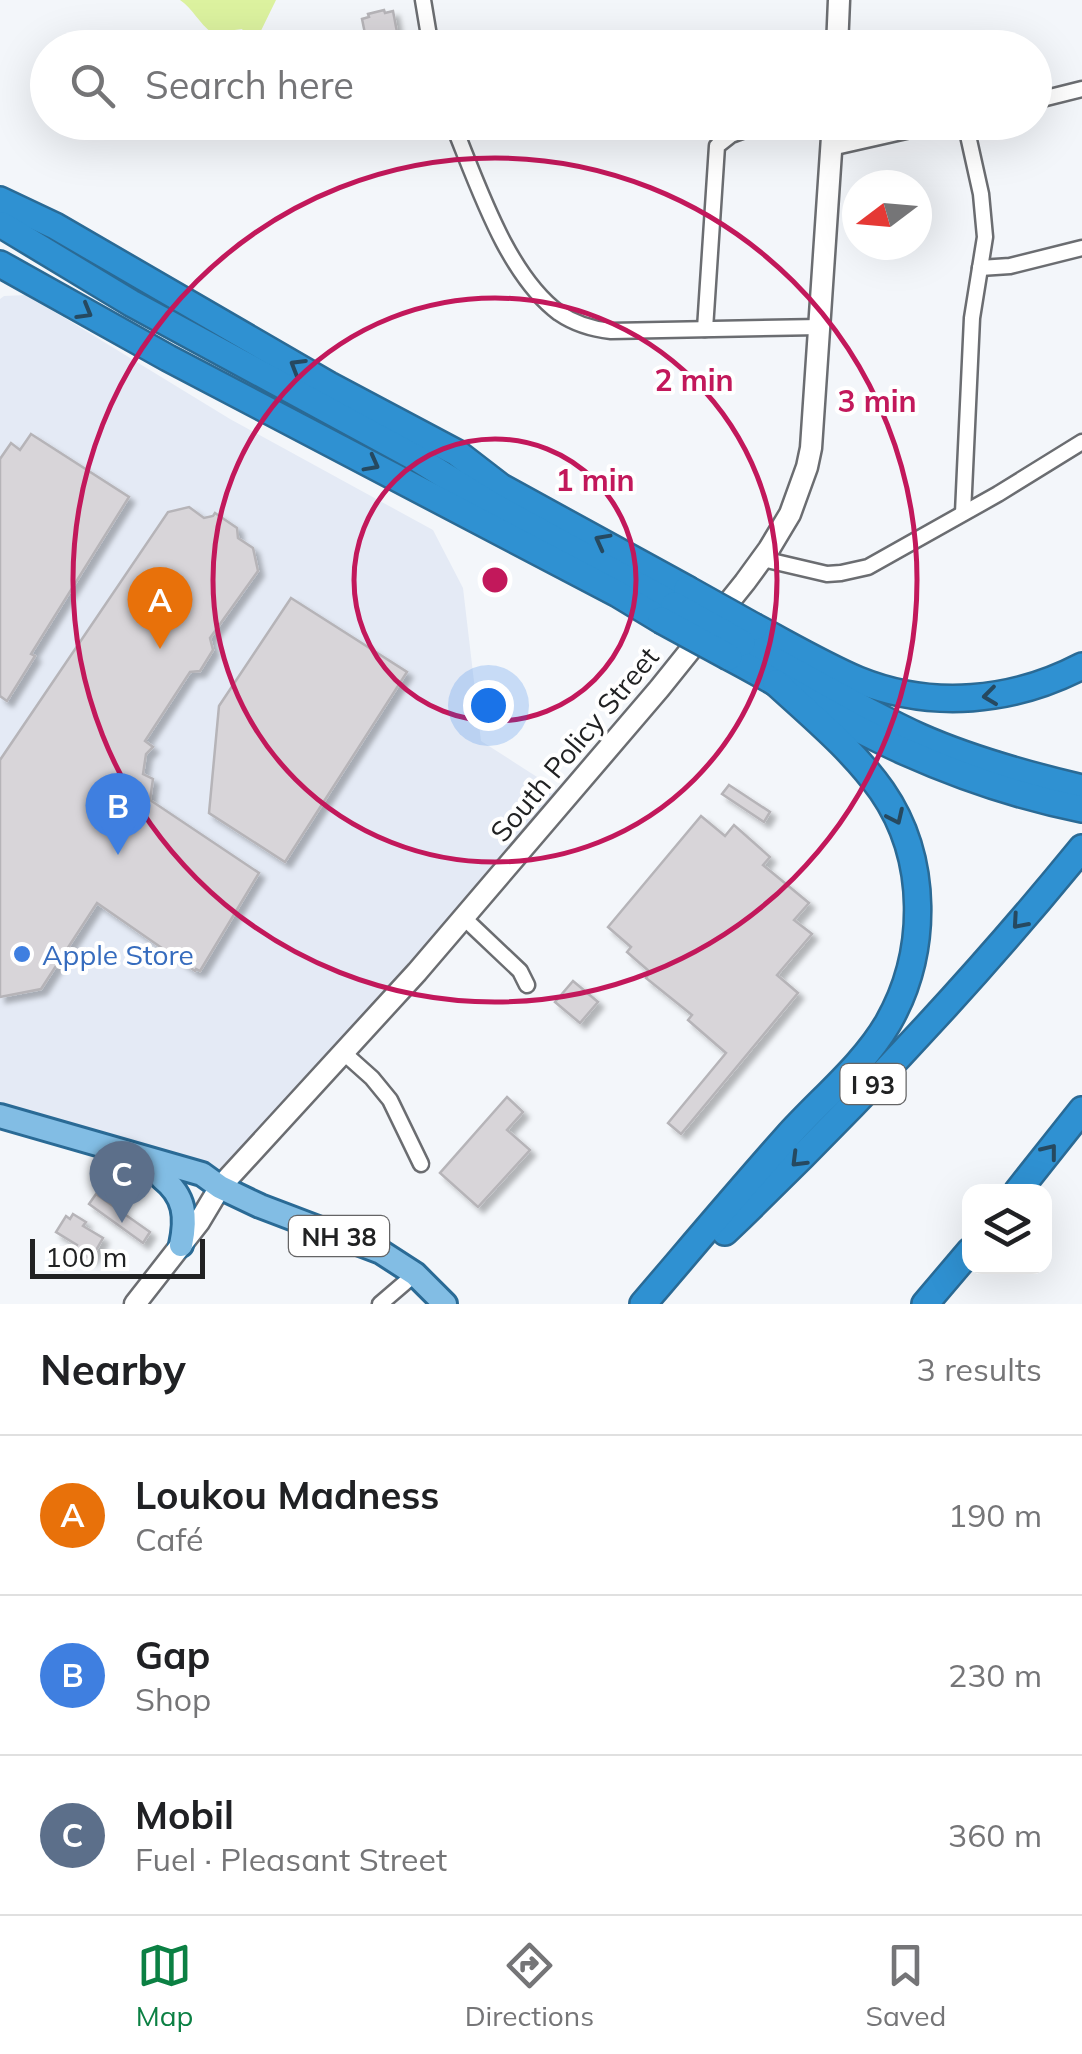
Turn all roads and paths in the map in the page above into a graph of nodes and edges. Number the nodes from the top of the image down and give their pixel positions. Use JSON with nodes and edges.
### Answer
{"nodes":[{"id":1,"x":423,"y":0,"type":"edge"},
{"id":2,"x":839,"y":0,"type":"edge"},
{"id":3,"x":428,"y":30,"type":"edge"},
{"id":4,"x":837,"y":30,"type":"edge"},
{"id":5,"x":1082,"y":89,"type":"edge"},
{"id":6,"x":1052,"y":96,"type":"edge"},
{"id":7,"x":459,"y":140,"type":"edge"},
{"id":8,"x":724,"y":140,"type":"edge"},
{"id":9,"x":832,"y":140,"type":"edge"},
{"id":10,"x":867,"y":140,"type":"edge"},
{"id":11,"x":969,"y":140,"type":"edge"},
{"id":12,"x":832,"y":148,"type":"junction"},
{"id":13,"x":0,"y":221,"type":"edge"},
{"id":14,"x":1082,"y":248,"type":"edge"},
{"id":15,"x":0,"y":264,"type":"edge"},
{"id":16,"x":980,"y":268,"type":"junction"},
{"id":17,"x":31,"y":280,"type":"junction"},
{"id":18,"x":0,"y":290,"type":"edge"},
{"id":19,"x":820,"y":327,"type":"junction"},
{"id":20,"x":704,"y":330,"type":"junction"},
{"id":21,"x":1082,"y":442,"type":"edge"},
{"id":22,"x":418,"y":460,"type":"junction"},
{"id":23,"x":502,"y":487,"type":"junction"},
{"id":24,"x":963,"y":513,"type":"junction"},
{"id":25,"x":762,"y":558,"type":"junction"},
{"id":26,"x":674,"y":605,"type":"junction"},
{"id":27,"x":742,"y":642,"type":"junction"},
{"id":28,"x":1082,"y":666,"type":"edge"},
{"id":29,"x":776,"y":683,"type":"junction"},
{"id":30,"x":1079,"y":801,"type":"edge"},
{"id":31,"x":1082,"y":848,"type":"edge"},
{"id":32,"x":481,"y":896,"type":"junction"},
{"id":33,"x":464,"y":917,"type":"junction"},
{"id":34,"x":487,"y":940,"type":"junction"},
{"id":35,"x":527,"y":985,"type":"dead end"},
{"id":36,"x":344,"y":1053,"type":"junction"},
{"id":37,"x":1082,"y":1110,"type":"edge"},
{"id":38,"x":0,"y":1118,"type":"edge"},
{"id":39,"x":421,"y":1164,"type":"dead end"},
{"id":40,"x":162,"y":1178,"type":"junction"},
{"id":41,"x":1023,"y":1184,"type":"edge"},
{"id":42,"x":220,"y":1187,"type":"junction"},
{"id":43,"x":182,"y":1245,"type":"junction"},
{"id":44,"x":962,"y":1260,"type":"edge"},
{"id":45,"x":415,"y":1274,"type":"junction"},
{"id":46,"x":136,"y":1304,"type":"edge"},
{"id":47,"x":380,"y":1304,"type":"edge"},
{"id":48,"x":445,"y":1304,"type":"edge"},
{"id":49,"x":645,"y":1304,"type":"edge"},
{"id":50,"x":925,"y":1304,"type":"edge"}],
"edges":[{"from":1,"to":3,"type":"street"},
{"from":2,"to":4,"type":"street"},
{"from":5,"to":6,"type":"street"},
{"from":7,"to":20,"type":"street"},
{"from":8,"to":20,"type":"street"},
{"from":9,"to":12,"type":"street","name":"South Policy Street"},
{"from":10,"to":12,"type":"street"},
{"from":11,"to":16,"type":"street"},
{"from":12,"to":19,"type":"street","name":"South Policy Street"},
{"from":13,"to":22,"type":"highway"},
{"from":23,"to":13,"type":"highway","one_way":true},
{"from":14,"to":16,"type":"street"},
{"from":15,"to":17,"type":"highway"},
{"from":16,"to":24,"type":"street"},
{"from":17,"to":18,"type":"highway"},
{"from":17,"to":26,"type":"highway","one_way":true},
{"from":19,"to":20,"type":"street"},
{"from":19,"to":25,"type":"street","name":"South Policy Street"},
{"from":21,"to":24,"type":"street"},
{"from":22,"to":23,"type":"highway"},
{"from":22,"to":26,"type":"highway"},
{"from":26,"to":23,"type":"highway","one_way":true},
{"from":24,"to":25,"type":"street"},
{"from":25,"to":32,"type":"street","name":"South Policy Street"},
{"from":26,"to":27,"type":"highway","bridge":true},
{"from":26,"to":27,"type":"highway","bridge":true},
{"from":28,"to":27,"type":"highway","one_way":true},
{"from":27,"to":29,"type":"highway"},
{"from":27,"to":30,"type":"highway"},
{"from":29,"to":30,"type":"highway"},
{"from":29,"to":49,"type":"highway","one_way":true},
{"from":31,"to":49,"type":"highway","number":"I 93","one_way":true},
{"from":32,"to":33,"type":"street","name":"South Policy Street"},
{"from":32,"to":34,"type":"street"},
{"from":33,"to":34,"type":"street"},
{"from":33,"to":36,"type":"street","name":"South Policy Street"},
{"from":34,"to":35,"type":"street"},
{"from":36,"to":39,"type":"street"},
{"from":36,"to":42,"type":"street","name":"South Policy Street"},
{"from":41,"to":37,"type":"highway","one_way":true},
{"from":38,"to":40,"type":"main road","number":"NH 38"},
{"from":38,"to":42,"type":"main road","number":"NH 38"},
{"from":40,"to":42,"type":"main road","number":"NH 38"},
{"from":40,"to":43,"type":"main road"},
{"from":42,"to":43,"type":"street","name":"South Policy Street"},
{"from":42,"to":45,"type":"main road","number":"NH 38"},
{"from":43,"to":46,"type":"street","name":"South Policy Street"},
{"from":44,"to":50,"type":"highway"},
{"from":45,"to":47,"type":"street"},
{"from":45,"to":48,"type":"main road","number":"NH 38"}]}
